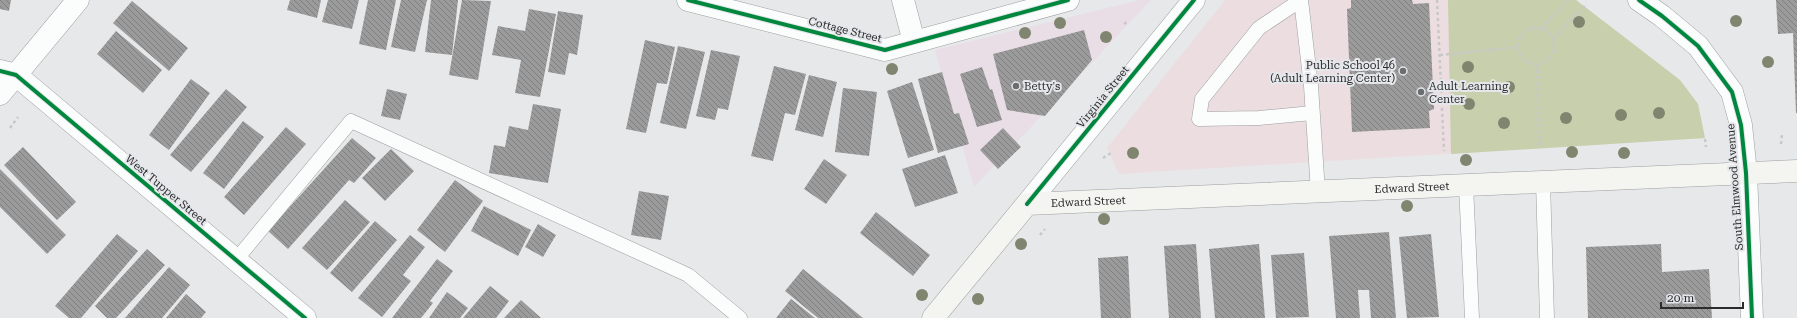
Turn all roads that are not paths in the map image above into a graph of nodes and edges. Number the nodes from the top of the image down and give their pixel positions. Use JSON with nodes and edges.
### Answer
{"nodes":[{"id":1,"x":78,"y":0,"type":"edge"},
{"id":2,"x":688,"y":0,"type":"edge"},
{"id":3,"x":903,"y":0,"type":"edge"},
{"id":4,"x":1068,"y":0,"type":"edge"},
{"id":5,"x":1194,"y":0,"type":"edge"},
{"id":6,"x":1301,"y":0,"type":"edge"},
{"id":7,"x":1639,"y":0,"type":"edge"},
{"id":8,"x":914,"y":42,"type":"junction"},
{"id":9,"x":8,"y":73,"type":"edge"},
{"id":10,"x":0,"y":94,"type":"edge"},
{"id":11,"x":1312,"y":113,"type":"junction"},
{"id":12,"x":1797,"y":171,"type":"edge"},
{"id":13,"x":1746,"y":173,"type":"junction"},
{"id":14,"x":1543,"y":182,"type":"junction"},
{"id":15,"x":1466,"y":185,"type":"junction"},
{"id":16,"x":1318,"y":192,"type":"junction"},
{"id":17,"x":1027,"y":204,"type":"junction"},
{"id":18,"x":235,"y":261,"type":"junction"},
{"id":19,"x":305,"y":318,"type":"edge"},
{"id":20,"x":740,"y":318,"type":"edge"},
{"id":21,"x":933,"y":318,"type":"edge"},
{"id":22,"x":1472,"y":318,"type":"edge"},
{"id":23,"x":1547,"y":318,"type":"edge"},
{"id":24,"x":1752,"y":318,"type":"edge"}],
"edges":[{"from":1,"to":9,"type":"street"},
{"from":2,"to":8,"type":"street","name":"Cottage Street"},
{"from":3,"to":8,"type":"street"},
{"from":4,"to":8,"type":"street","name":"Cottage Street"},
{"from":5,"to":17,"type":"street","name":"Virginia Street"},
{"from":6,"to":11,"type":"lane"},
{"from":6,"to":11,"type":"lane"},
{"from":7,"to":13,"type":"street","name":"South Elmwood Avenue"},
{"from":9,"to":10,"type":"street"},
{"from":9,"to":18,"type":"street","name":"West Tupper Street"},
{"from":11,"to":16,"type":"lane"},
{"from":12,"to":13,"type":"main road","name":"Edward Street"},
{"from":13,"to":14,"type":"main road","name":"Edward Street"},
{"from":13,"to":24,"type":"street","name":"South Elmwood Avenue"},
{"from":14,"to":15,"type":"main road","name":"Edward Street"},
{"from":14,"to":23,"type":"lane"},
{"from":15,"to":16,"type":"main road","name":"Edward Street"},
{"from":15,"to":22,"type":"lane"},
{"from":16,"to":17,"type":"main road","name":"Edward Street"},
{"from":17,"to":21,"type":"main road","name":"Virginia Street"},
{"from":18,"to":19,"type":"street","name":"West Tupper Street"},
{"from":18,"to":20,"type":"lane"}]}
